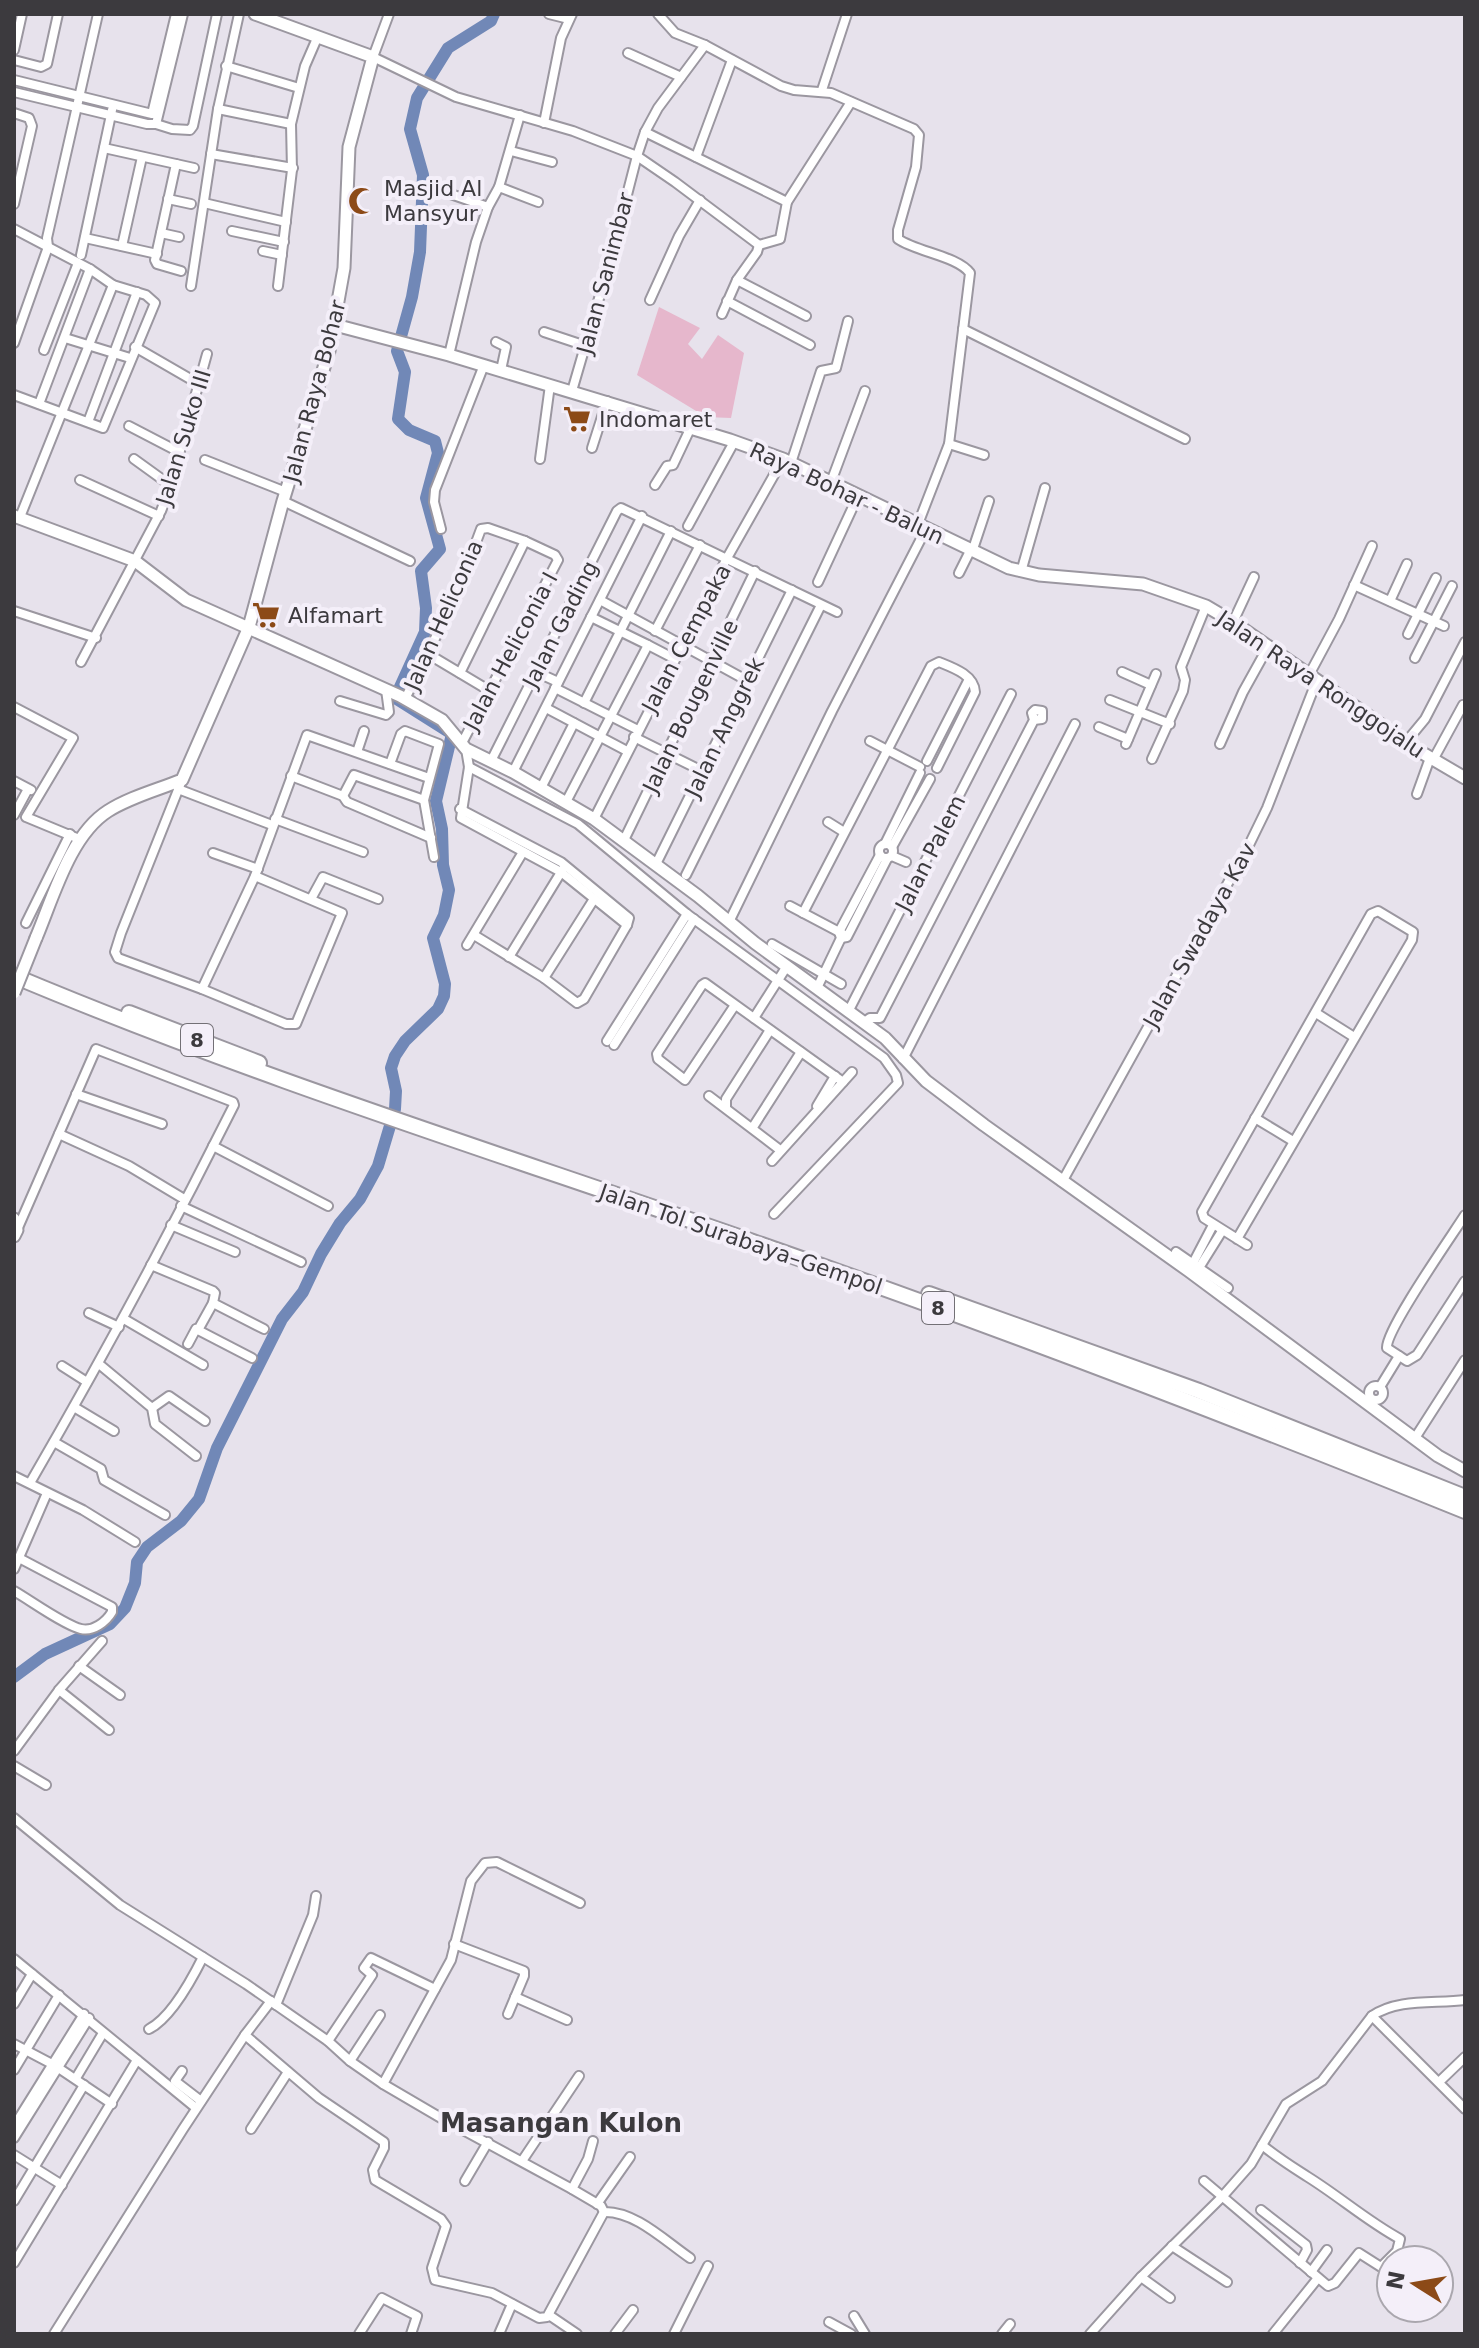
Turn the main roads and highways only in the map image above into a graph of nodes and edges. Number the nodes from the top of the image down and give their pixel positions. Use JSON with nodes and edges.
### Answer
{"nodes":[{"id":1,"x":14,"y":966,"type":"edge"},
{"id":2,"x":14,"y":976,"type":"edge"},
{"id":3,"x":381,"y":1112,"type":"junction"},
{"id":4,"x":406,"y":1120,"type":"junction"},
{"id":5,"x":1465,"y":1497,"type":"edge"},
{"id":6,"x":1465,"y":1511,"type":"edge"}],
"edges":[{"from":1,"to":3,"type":"highway","name":"Jalan Tol Surabaya–Gempol","number":"8"},
{"from":2,"to":3,"type":"highway","name":"Jalan Tol Surabaya–Gempol","number":"8"},
{"from":3,"to":4,"type":"highway","name":"Jalan Tol Surabaya–Gempol","number":"8"},
{"from":4,"to":5,"type":"highway","name":"Jalan Tol Surabaya–Gempol","number":"8"},
{"from":4,"to":6,"type":"highway","name":"Jalan Tol Surabaya–Gempol","number":"8"}]}
